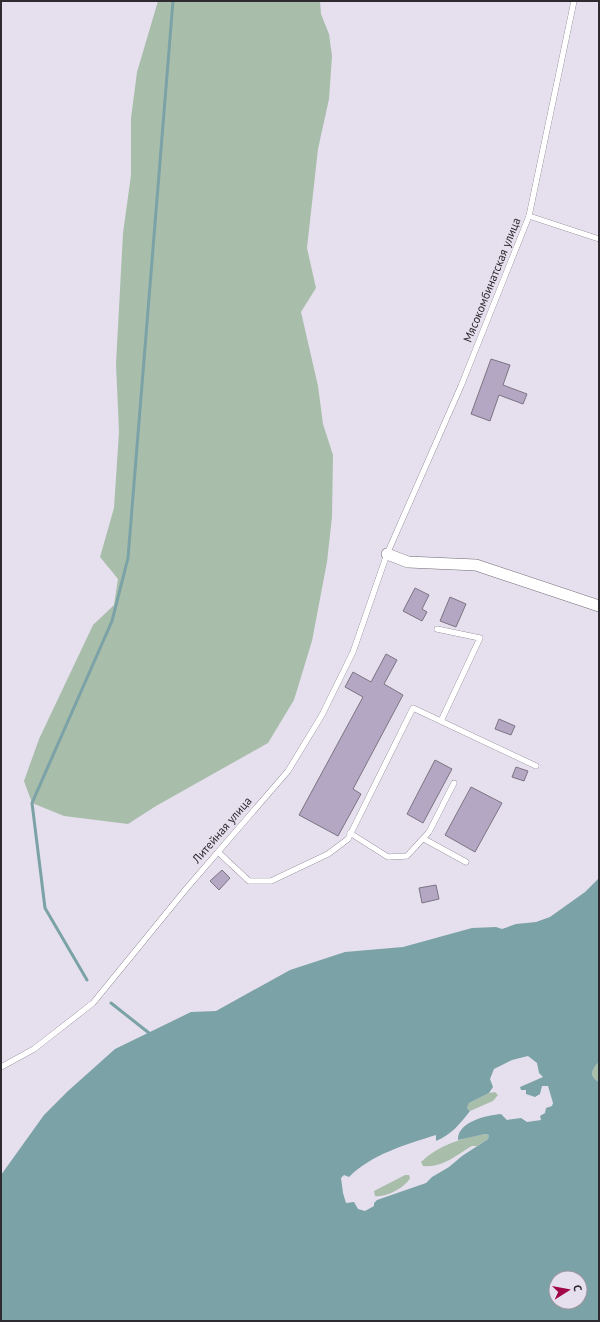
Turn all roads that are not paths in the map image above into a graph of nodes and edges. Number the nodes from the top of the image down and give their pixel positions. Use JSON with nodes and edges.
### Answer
{"nodes":[{"id":1,"x":574,"y":1,"type":"edge"},
{"id":2,"x":529,"y":216,"type":"junction"},
{"id":3,"x":599,"y":239,"type":"edge"},
{"id":4,"x":386,"y":554,"type":"junction"},
{"id":5,"x":599,"y":606,"type":"edge"},
{"id":6,"x":437,"y":628,"type":"dead end"},
{"id":7,"x":441,"y":721,"type":"junction"},
{"id":8,"x":536,"y":766,"type":"dead end"},
{"id":9,"x":454,"y":783,"type":"dead end"},
{"id":10,"x":350,"y":833,"type":"junction"},
{"id":11,"x":424,"y":839,"type":"junction"},
{"id":12,"x":218,"y":852,"type":"junction"},
{"id":13,"x":466,"y":862,"type":"dead end"},
{"id":14,"x":1,"y":1067,"type":"edge"}],
"edges":[{"from":1,"to":2,"type":"lane","name":"Мясокомбинатская улица"},
{"from":2,"to":3,"type":"lane"},
{"from":2,"to":4,"type":"lane","name":"Мясокомбинатская улица"},
{"from":4,"to":5,"type":"street"},
{"from":4,"to":12,"type":"lane","name":"Литейная улица"},
{"from":6,"to":7,"type":"lane"},
{"from":7,"to":8,"type":"lane"},
{"from":7,"to":10,"type":"lane"},
{"from":9,"to":11,"type":"lane"},
{"from":10,"to":11,"type":"lane"},
{"from":10,"to":12,"type":"lane"},
{"from":11,"to":13,"type":"lane"},
{"from":12,"to":14,"type":"lane","name":"Литейная улица"}]}
